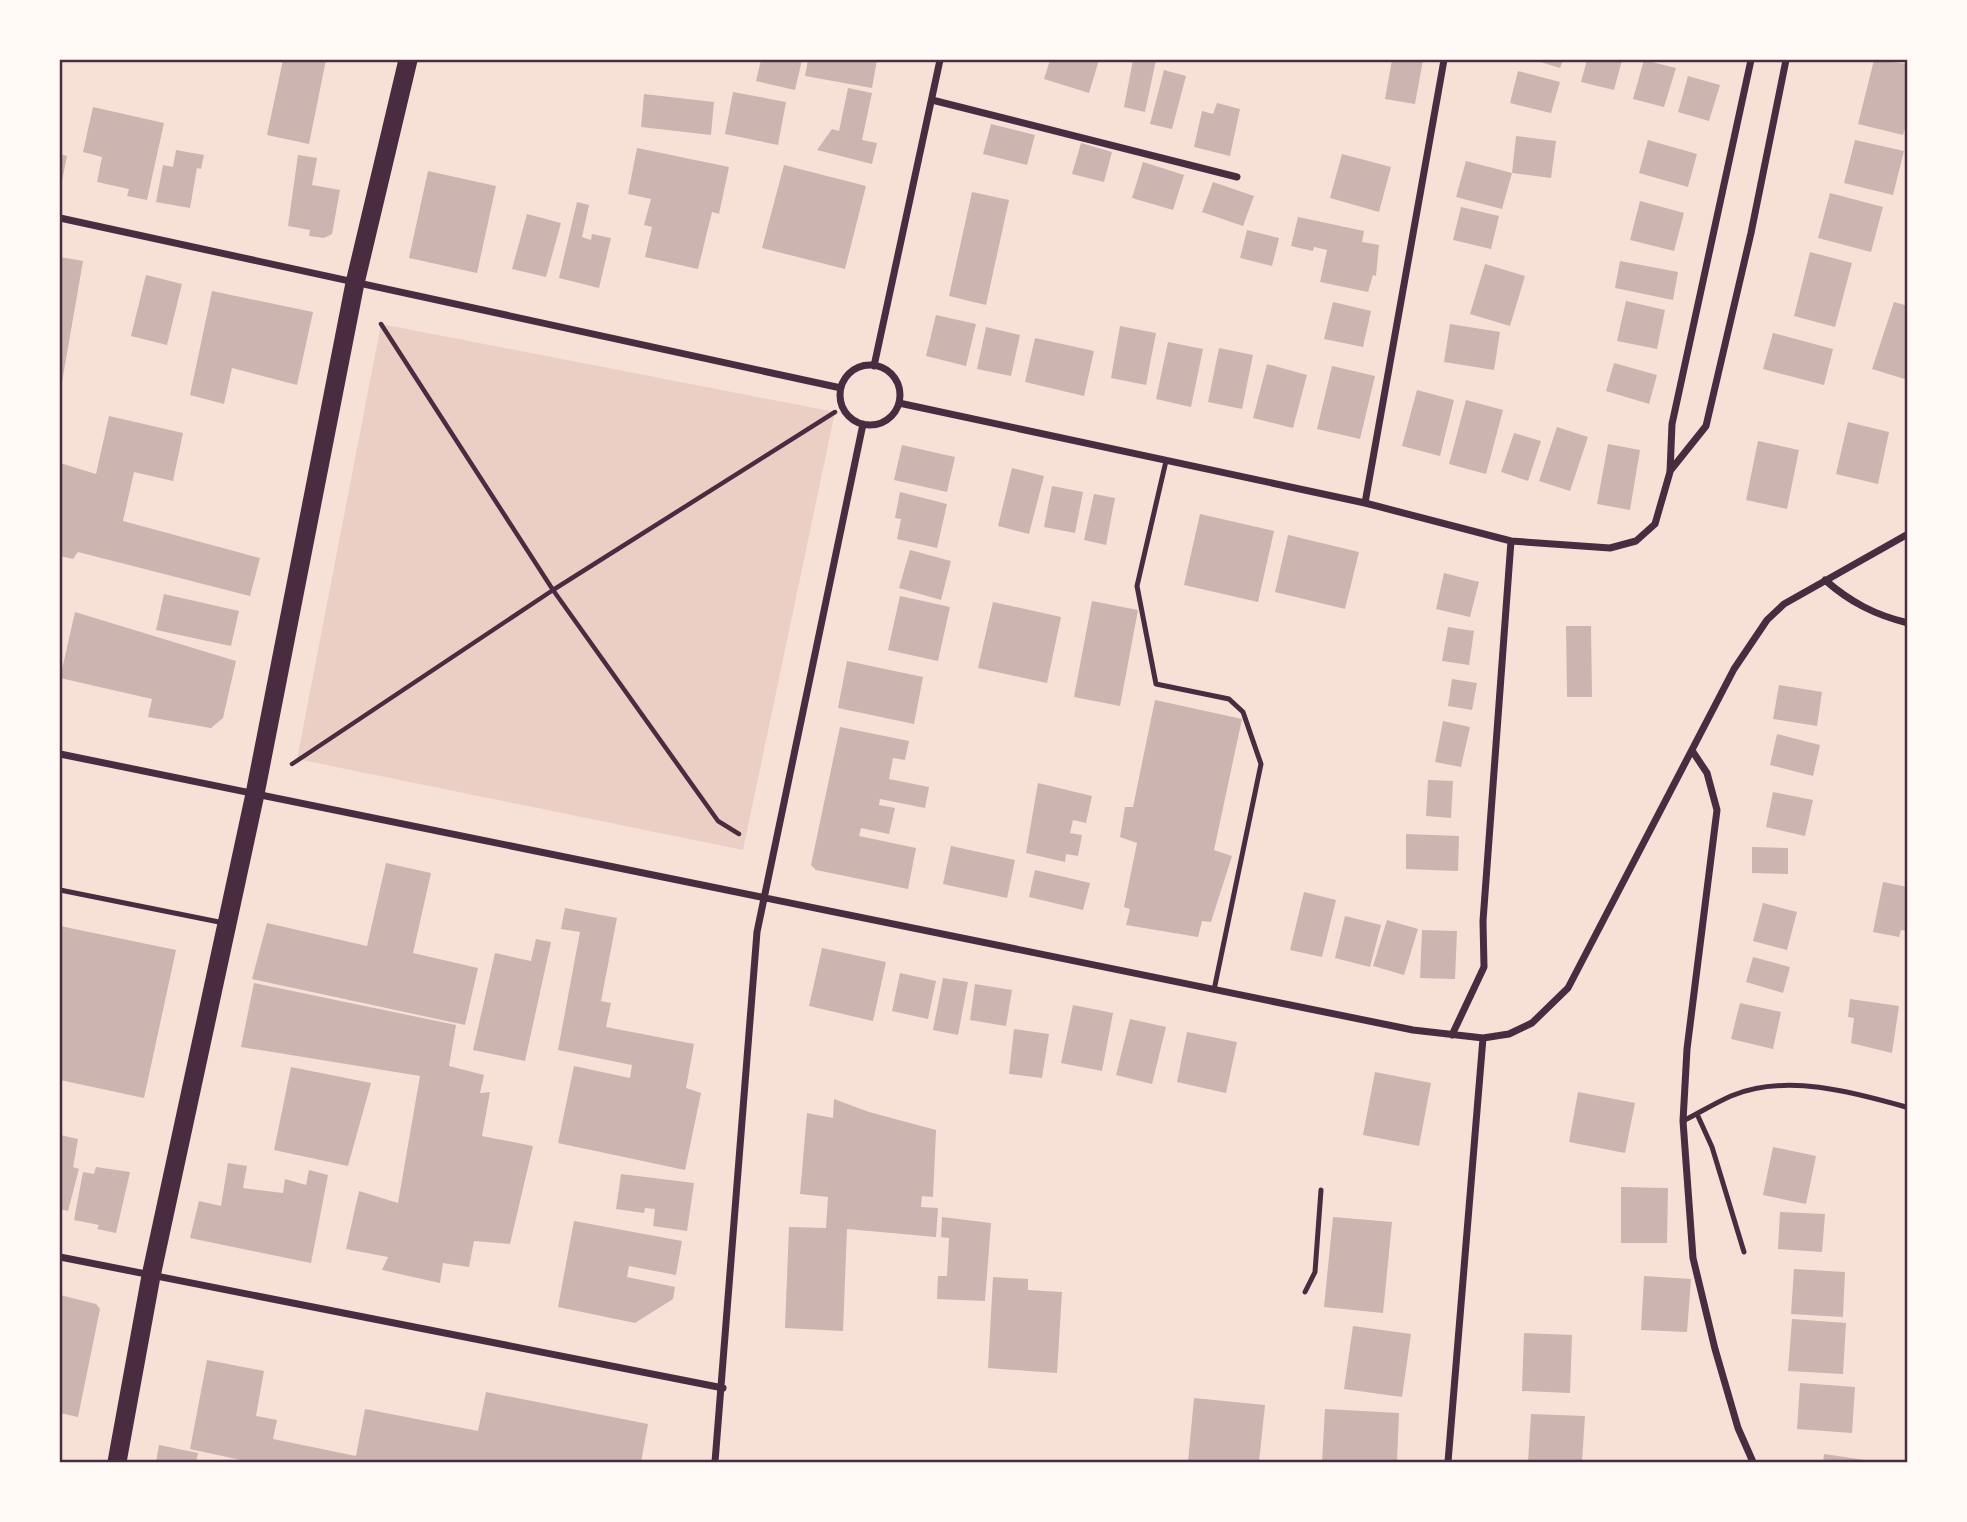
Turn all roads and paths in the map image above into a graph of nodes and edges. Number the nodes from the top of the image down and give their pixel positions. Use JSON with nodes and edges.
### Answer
{"nodes":[{"id":1,"x":408,"y":60,"type":"edge"},
{"id":2,"x":940,"y":60,"type":"edge"},
{"id":3,"x":1444,"y":60,"type":"edge"},
{"id":4,"x":1751,"y":60,"type":"edge"},
{"id":5,"x":1787,"y":60,"type":"edge"},
{"id":6,"x":932,"y":100,"type":"junction"},
{"id":7,"x":1237,"y":177,"type":"dead end"},
{"id":8,"x":60,"y":218,"type":"edge"},
{"id":9,"x":355,"y":283,"type":"junction"},
{"id":10,"x":381,"y":324,"type":"dead end"},
{"id":11,"x":874,"y":366,"type":"junction"},
{"id":12,"x":841,"y":388,"type":"junction"},
{"id":13,"x":899,"y":403,"type":"junction"},
{"id":14,"x":835,"y":412,"type":"dead end"},
{"id":15,"x":863,"y":424,"type":"junction"},
{"id":16,"x":1166,"y":461,"type":"junction"},
{"id":17,"x":1670,"y":472,"type":"junction"},
{"id":18,"x":1365,"y":503,"type":"junction"},
{"id":19,"x":1907,"y":535,"type":"edge"},
{"id":20,"x":1511,"y":541,"type":"junction"},
{"id":21,"x":1825,"y":580,"type":"junction"},
{"id":22,"x":553,"y":590,"type":"junction"},
{"id":23,"x":1908,"y":623,"type":"edge"},
{"id":24,"x":1693,"y":752,"type":"junction"},
{"id":25,"x":60,"y":754,"type":"edge"},
{"id":26,"x":292,"y":764,"type":"dead end"},
{"id":27,"x":255,"y":794,"type":"junction"},
{"id":28,"x":739,"y":834,"type":"dead end"},
{"id":29,"x":60,"y":890,"type":"edge"},
{"id":30,"x":763,"y":899,"type":"junction"},
{"id":31,"x":227,"y":923,"type":"junction"},
{"id":32,"x":1214,"y":990,"type":"junction"},
{"id":33,"x":1452,"y":1035,"type":"junction"},
{"id":34,"x":1483,"y":1038,"type":"junction"},
{"id":35,"x":1906,"y":1107,"type":"edge"},
{"id":36,"x":1697,"y":1114,"type":"junction"},
{"id":37,"x":1683,"y":1121,"type":"junction"},
{"id":38,"x":1321,"y":1190,"type":"dead end"},
{"id":39,"x":1744,"y":1252,"type":"dead end"},
{"id":40,"x":60,"y":1257,"type":"edge"},
{"id":41,"x":151,"y":1276,"type":"junction"},
{"id":42,"x":1306,"y":1292,"type":"dead end"},
{"id":43,"x":723,"y":1388,"type":"junction"},
{"id":44,"x":117,"y":1462,"type":"edge"},
{"id":45,"x":715,"y":1462,"type":"edge"},
{"id":46,"x":1448,"y":1462,"type":"edge"},
{"id":47,"x":1753,"y":1462,"type":"edge"}],
"edges":[{"from":1,"to":9,"type":"highway"},
{"from":2,"to":6,"type":"street"},
{"from":3,"to":18,"type":"street"},
{"from":4,"to":17,"type":"street"},
{"from":5,"to":17,"type":"street"},
{"from":6,"to":7,"type":"street"},
{"from":6,"to":11,"type":"street"},
{"from":8,"to":9,"type":"street"},
{"from":9,"to":12,"type":"street"},
{"from":9,"to":27,"type":"highway"},
{"from":10,"to":22,"type":"path"},
{"from":11,"to":12,"type":"street"},
{"from":11,"to":13,"type":"street"},
{"from":12,"to":15,"type":"street"},
{"from":13,"to":15,"type":"street"},
{"from":13,"to":16,"type":"street"},
{"from":14,"to":22,"type":"path"},
{"from":15,"to":30,"type":"street"},
{"from":16,"to":18,"type":"street"},
{"from":16,"to":32,"type":"lane"},
{"from":17,"to":20,"type":"street"},
{"from":18,"to":20,"type":"street"},
{"from":19,"to":21,"type":"street"},
{"from":20,"to":33,"type":"street"},
{"from":21,"to":23,"type":"street"},
{"from":21,"to":24,"type":"street"},
{"from":22,"to":26,"type":"path"},
{"from":22,"to":28,"type":"path"},
{"from":24,"to":34,"type":"street"},
{"from":24,"to":37,"type":"street"},
{"from":25,"to":27,"type":"street"},
{"from":27,"to":30,"type":"street"},
{"from":27,"to":31,"type":"highway"},
{"from":29,"to":31,"type":"lane"},
{"from":30,"to":32,"type":"street"},
{"from":30,"to":43,"type":"street"},
{"from":31,"to":41,"type":"highway"},
{"from":32,"to":33,"type":"street"},
{"from":33,"to":34,"type":"street"},
{"from":34,"to":46,"type":"street"},
{"from":35,"to":36,"type":"lane"},
{"from":36,"to":37,"type":"lane"},
{"from":36,"to":39,"type":"lane"},
{"from":37,"to":47,"type":"street"},
{"from":38,"to":42,"type":"lane"},
{"from":40,"to":41,"type":"street"},
{"from":41,"to":43,"type":"street"},
{"from":41,"to":44,"type":"highway"},
{"from":43,"to":45,"type":"street"}]}
